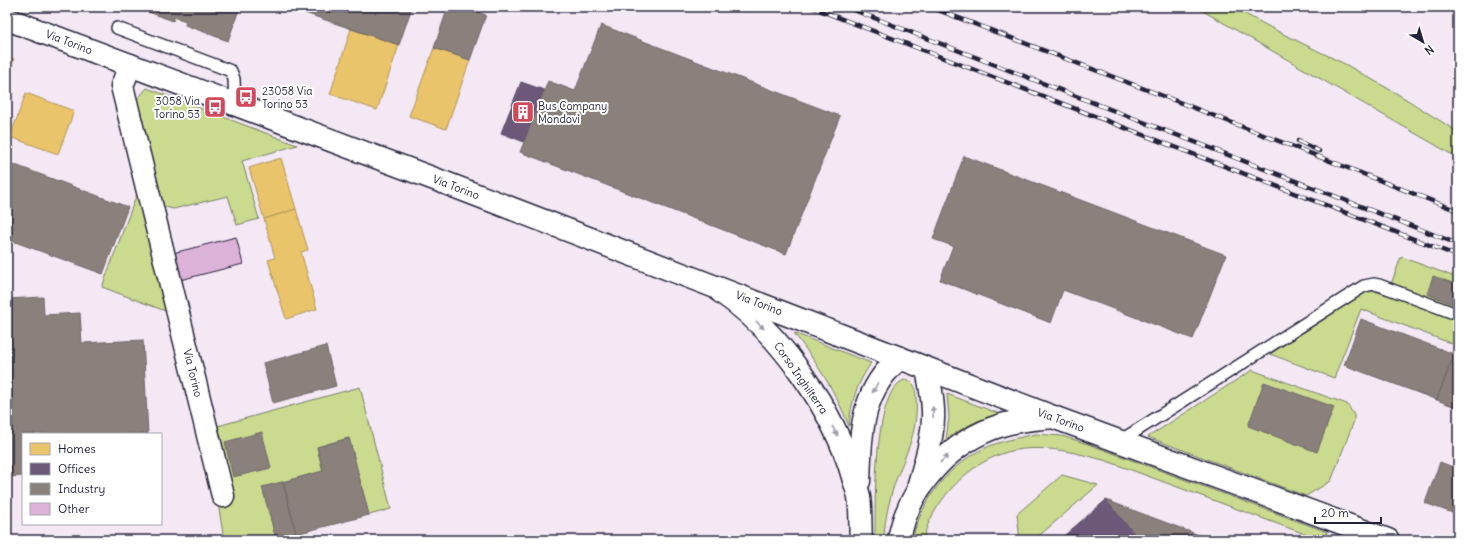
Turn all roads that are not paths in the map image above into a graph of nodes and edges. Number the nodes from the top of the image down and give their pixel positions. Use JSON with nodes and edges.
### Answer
{"nodes":[{"id":1,"x":7,"y":19,"type":"edge"},
{"id":2,"x":117,"y":28,"type":"dead end"},
{"id":3,"x":130,"y":65,"type":"junction"},
{"id":4,"x":235,"y":104,"type":"junction"},
{"id":5,"x":708,"y":284,"type":"junction"},
{"id":6,"x":1451,"y":312,"type":"dead end"},
{"id":7,"x":900,"y":358,"type":"junction"},
{"id":8,"x":927,"y":369,"type":"junction"},
{"id":9,"x":1053,"y":417,"type":"junction"},
{"id":10,"x":1120,"y":442,"type":"junction"},
{"id":11,"x":917,"y":491,"type":"junction"},
{"id":12,"x":223,"y":496,"type":"dead end"},
{"id":13,"x":859,"y":496,"type":"junction"},
{"id":14,"x":1350,"y":534,"type":"edge"},
{"id":15,"x":861,"y":540,"type":"edge"},
{"id":16,"x":898,"y":540,"type":"edge"},
{"id":17,"x":1388,"y":540,"type":"edge"}],
"edges":[{"from":1,"to":3,"type":"main road","name":"Via Torino"},
{"from":2,"to":4,"type":"lane"},
{"from":3,"to":4,"type":"main road","name":"Via Torino"},
{"from":3,"to":12,"type":"main road","name":"Via Torino"},
{"from":4,"to":5,"type":"main road","name":"Via Torino"},
{"from":5,"to":7,"type":"main road","name":"Via Torino"},
{"from":5,"to":13,"type":"main road","name":"Corso Inghilterra","one_way":true},
{"from":6,"to":10,"type":"lane"},
{"from":7,"to":8,"type":"main road","name":"Via Torino"},
{"from":7,"to":13,"type":"main road","name":"Corso Inghilterra","one_way":true},
{"from":8,"to":9,"type":"main road","name":"Via Torino"},
{"from":11,"to":8,"type":"main road","one_way":true},
{"from":9,"to":10,"type":"main road","name":"Via Torino"},
{"from":11,"to":9,"type":"main road","one_way":true},
{"from":10,"to":14,"type":"main road","name":"Via Torino"},
{"from":11,"to":16,"type":"main road"},
{"from":13,"to":15,"type":"main road","name":"Corso Inghilterra"},
{"from":14,"to":17,"type":"main road","name":"Via Torino"}]}
